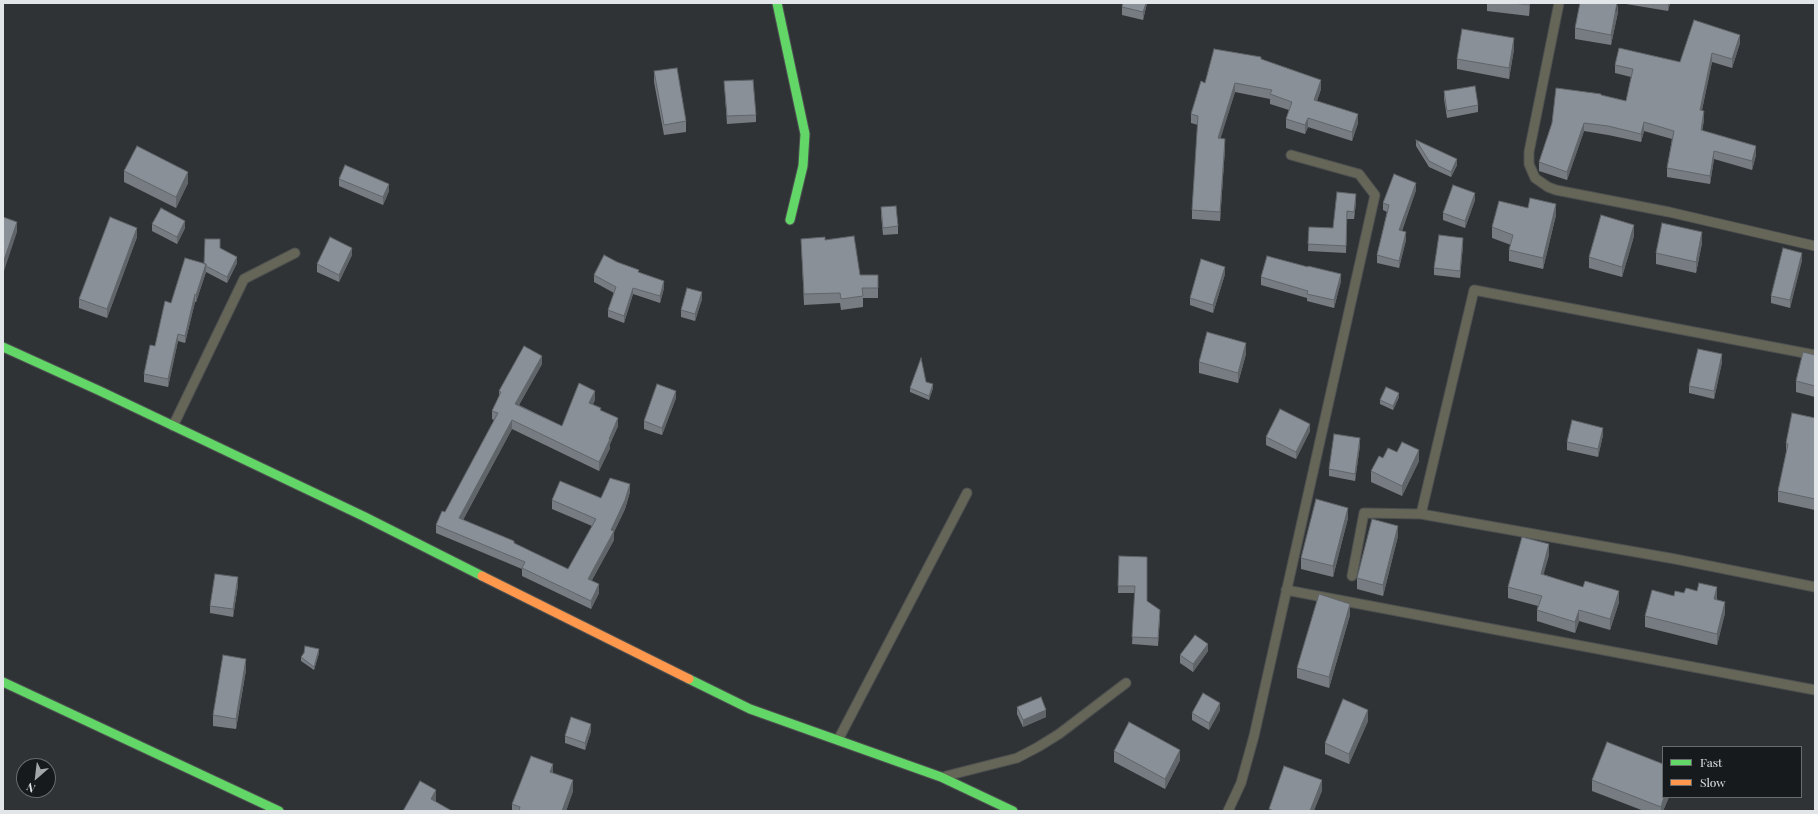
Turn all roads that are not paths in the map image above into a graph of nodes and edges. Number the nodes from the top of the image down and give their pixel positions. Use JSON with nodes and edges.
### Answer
{"nodes":[{"id":1,"x":777,"y":3,"type":"edge"},
{"id":2,"x":1559,"y":3,"type":"edge"},
{"id":3,"x":1291,"y":155,"type":"dead end"},
{"id":4,"x":790,"y":220,"type":"dead end"},
{"id":5,"x":1815,"y":246,"type":"edge"},
{"id":6,"x":295,"y":253,"type":"dead end"},
{"id":7,"x":3,"y":348,"type":"edge"},
{"id":8,"x":1815,"y":355,"type":"edge"},
{"id":9,"x":173,"y":426,"type":"junction"},
{"id":10,"x":968,"y":493,"type":"dead end"},
{"id":11,"x":1421,"y":514,"type":"junction"},
{"id":12,"x":1352,"y":576,"type":"dead end"},
{"id":13,"x":1815,"y":587,"type":"edge"},
{"id":14,"x":1286,"y":590,"type":"junction"},
{"id":15,"x":3,"y":682,"type":"edge"},
{"id":16,"x":1126,"y":683,"type":"dead end"},
{"id":17,"x":1815,"y":690,"type":"edge"},
{"id":18,"x":838,"y":740,"type":"junction"},
{"id":19,"x":941,"y":777,"type":"junction"},
{"id":20,"x":279,"y":811,"type":"edge"},
{"id":21,"x":1013,"y":811,"type":"edge"},
{"id":22,"x":1228,"y":811,"type":"edge"}],
"edges":[{"from":1,"to":4,"type":"street"},
{"from":2,"to":5,"type":"lane"},
{"from":3,"to":14,"type":"lane"},
{"from":6,"to":9,"type":"lane"},
{"from":7,"to":9,"type":"street"},
{"from":8,"to":11,"type":"lane"},
{"from":9,"to":18,"type":"street"},
{"from":10,"to":18,"type":"lane"},
{"from":11,"to":12,"type":"lane"},
{"from":11,"to":13,"type":"lane"},
{"from":14,"to":17,"type":"lane"},
{"from":14,"to":22,"type":"lane"},
{"from":15,"to":20,"type":"street"},
{"from":16,"to":19,"type":"lane"},
{"from":18,"to":19,"type":"street"},
{"from":19,"to":21,"type":"street"}]}
